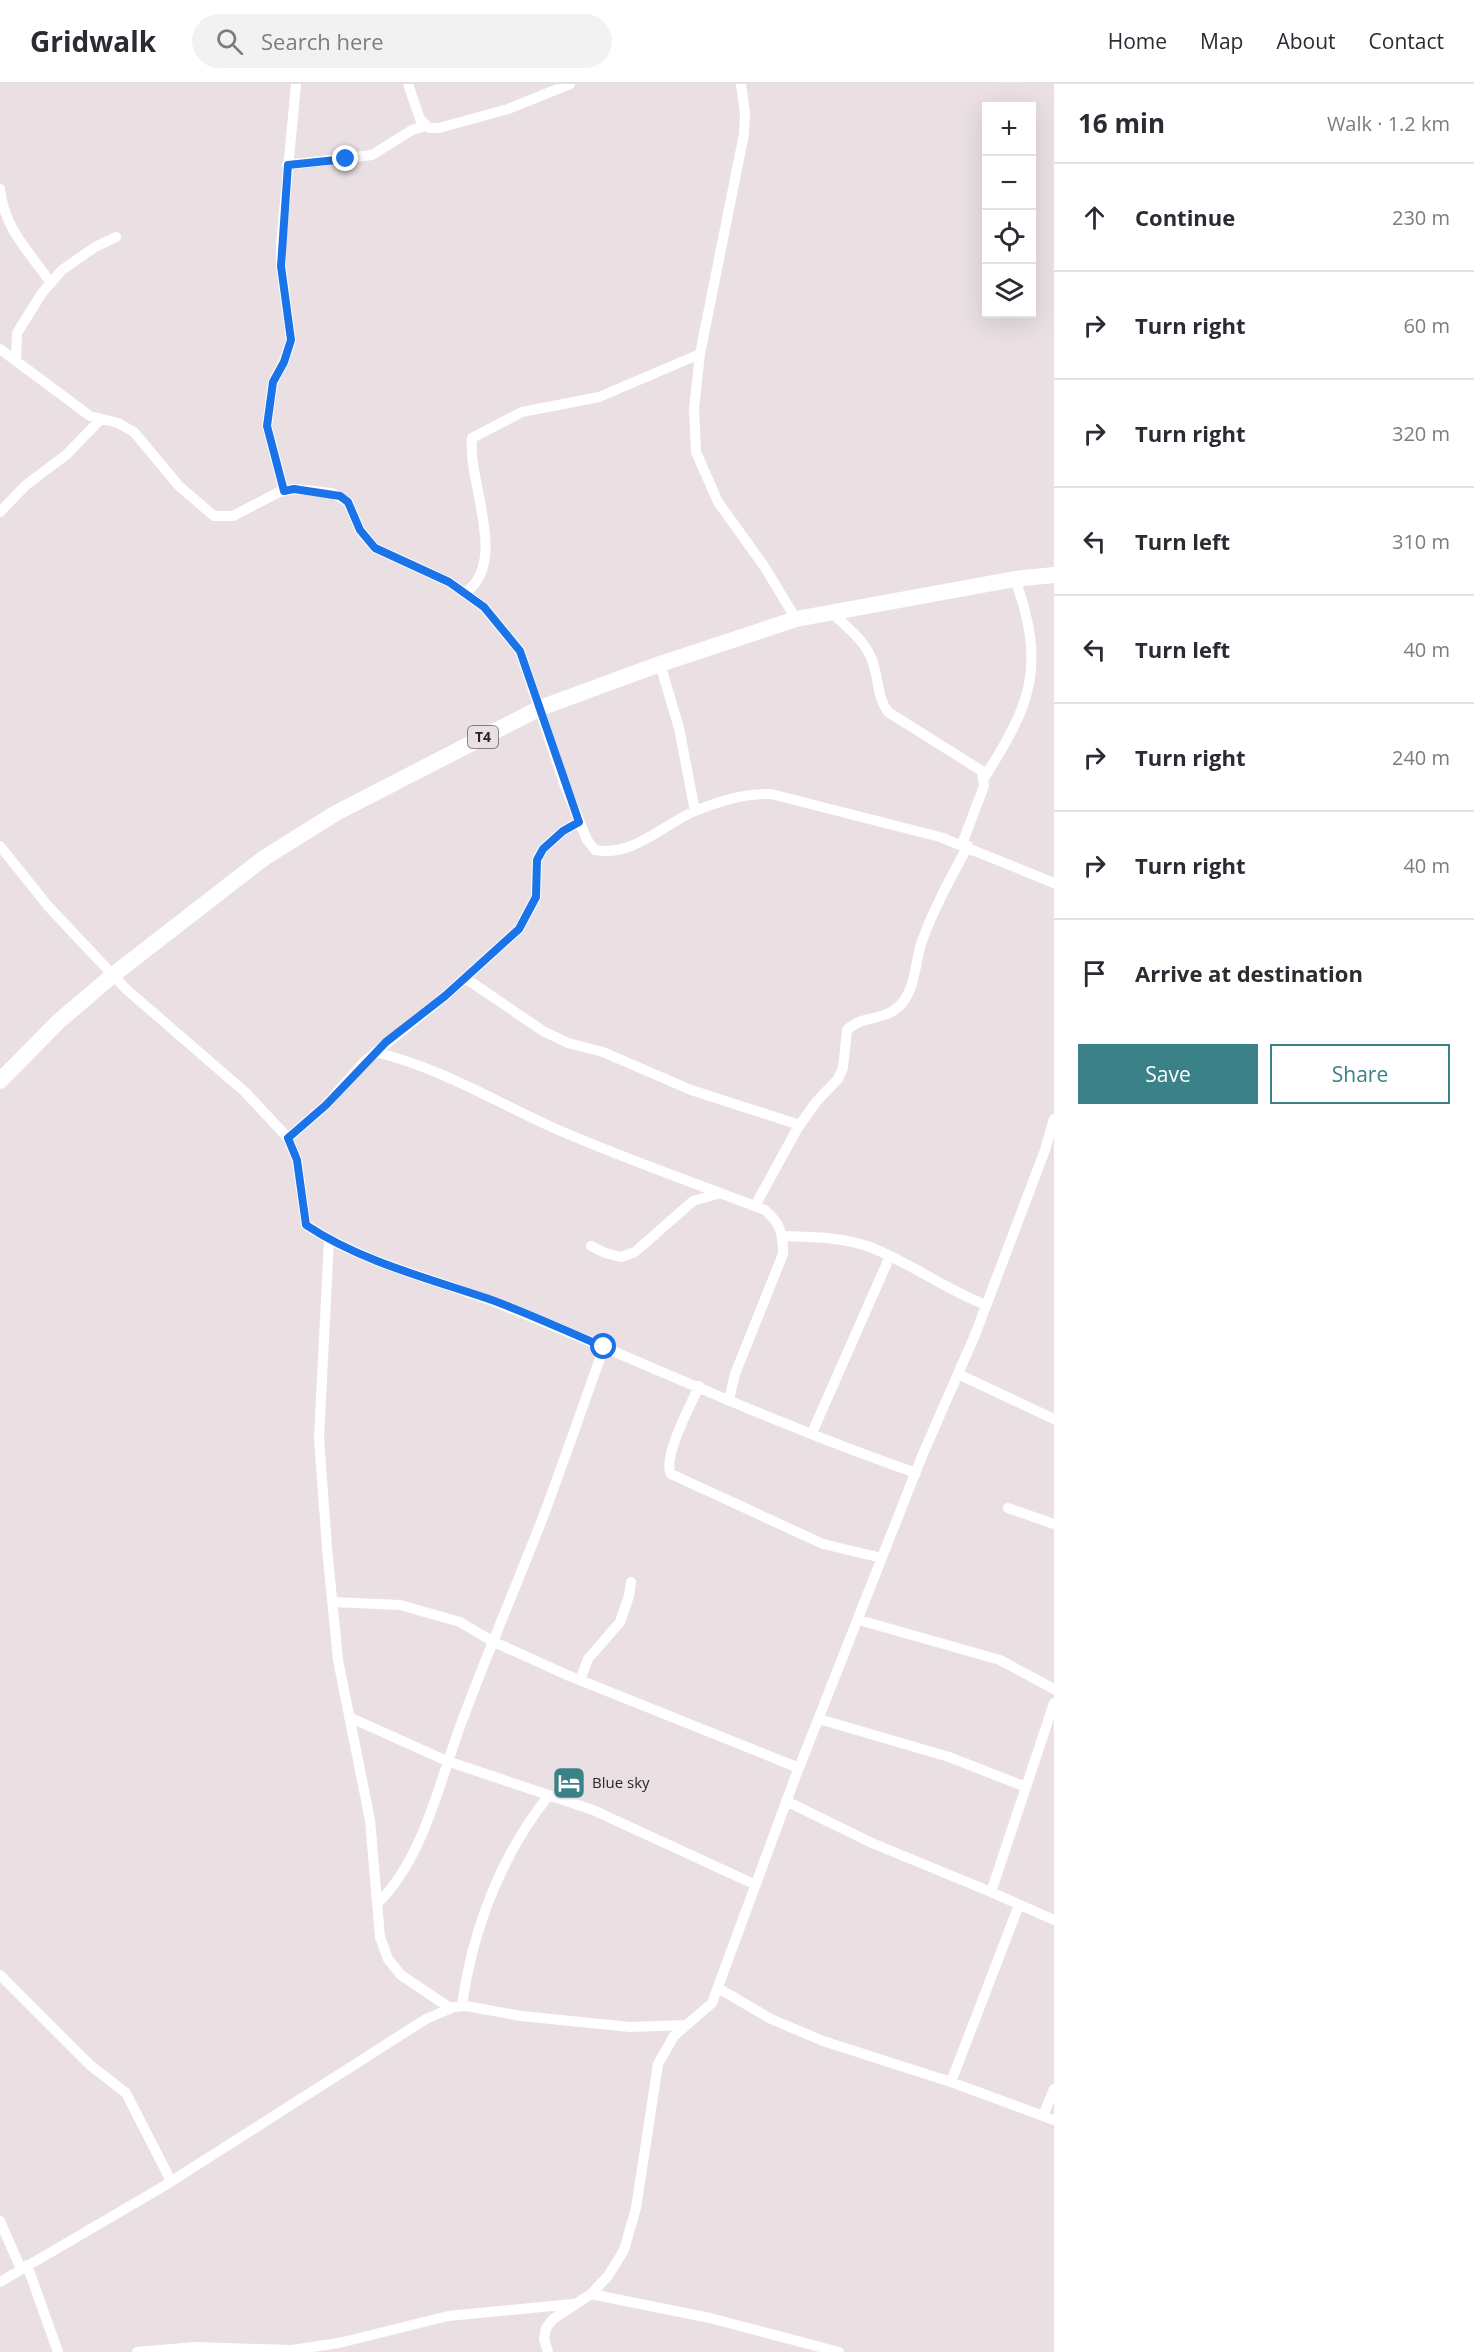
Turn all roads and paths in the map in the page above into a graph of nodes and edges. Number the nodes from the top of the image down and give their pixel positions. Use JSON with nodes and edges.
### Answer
{"nodes":[{"id":1,"x":296,"y":84,"type":"edge"},
{"id":2,"x":408,"y":84,"type":"edge"},
{"id":3,"x":570,"y":84,"type":"edge"},
{"id":4,"x":741,"y":84,"type":"edge"},
{"id":5,"x":425,"y":126,"type":"junction"},
{"id":6,"x":288,"y":165,"type":"junction"},
{"id":7,"x":0,"y":189,"type":"edge"},
{"id":8,"x":116,"y":237,"type":"dead end"},
{"id":9,"x":51,"y":283,"type":"junction"},
{"id":10,"x":0,"y":350,"type":"edge"},
{"id":11,"x":700,"y":354,"type":"junction"},
{"id":12,"x":16,"y":361,"type":"junction"},
{"id":13,"x":101,"y":419,"type":"junction"},
{"id":14,"x":284,"y":491,"type":"junction"},
{"id":15,"x":0,"y":512,"type":"edge"},
{"id":16,"x":1054,"y":575,"type":"edge"},
{"id":17,"x":1015,"y":579,"type":"junction"},
{"id":18,"x":466,"y":592,"type":"junction"},
{"id":19,"x":831,"y":612,"type":"junction"},
{"id":20,"x":796,"y":618,"type":"junction"},
{"id":21,"x":660,"y":664,"type":"junction"},
{"id":22,"x":540,"y":708,"type":"junction"},
{"id":23,"x":984,"y":778,"type":"junction"},
{"id":24,"x":695,"y":811,"type":"junction"},
{"id":25,"x":579,"y":822,"type":"junction"},
{"id":26,"x":964,"y":845,"type":"junction"},
{"id":27,"x":0,"y":846,"type":"edge"},
{"id":28,"x":1054,"y":883,"type":"edge"},
{"id":29,"x":113,"y":975,"type":"junction"},
{"id":30,"x":465,"y":978,"type":"junction"},
{"id":31,"x":375,"y":1052,"type":"junction"},
{"id":32,"x":0,"y":1081,"type":"edge"},
{"id":33,"x":1054,"y":1119,"type":"edge"},
{"id":34,"x":800,"y":1125,"type":"junction"},
{"id":35,"x":288,"y":1138,"type":"junction"},
{"id":36,"x":717,"y":1194,"type":"junction"},
{"id":37,"x":755,"y":1206,"type":"junction"},
{"id":38,"x":783,"y":1236,"type":"junction"},
{"id":39,"x":329,"y":1240,"type":"junction"},
{"id":40,"x":591,"y":1246,"type":"dead end"},
{"id":41,"x":890,"y":1256,"type":"junction"},
{"id":42,"x":986,"y":1305,"type":"junction"},
{"id":43,"x":604,"y":1347,"type":"junction"},
{"id":44,"x":958,"y":1374,"type":"junction"},
{"id":45,"x":699,"y":1386,"type":"junction"},
{"id":46,"x":729,"y":1400,"type":"junction"},
{"id":47,"x":1054,"y":1419,"type":"edge"},
{"id":48,"x":812,"y":1433,"type":"junction"},
{"id":49,"x":916,"y":1473,"type":"junction"},
{"id":50,"x":1008,"y":1508,"type":"dead end"},
{"id":51,"x":1054,"y":1524,"type":"edge"},
{"id":52,"x":882,"y":1558,"type":"junction"},
{"id":53,"x":631,"y":1582,"type":"dead end"},
{"id":54,"x":333,"y":1602,"type":"junction"},
{"id":55,"x":859,"y":1620,"type":"junction"},
{"id":56,"x":492,"y":1641,"type":"junction"},
{"id":57,"x":580,"y":1680,"type":"junction"},
{"id":58,"x":1054,"y":1689,"type":"edge"},
{"id":59,"x":1054,"y":1703,"type":"edge"},
{"id":60,"x":349,"y":1717,"type":"junction"},
{"id":61,"x":819,"y":1719,"type":"junction"},
{"id":62,"x":447,"y":1761,"type":"junction"},
{"id":63,"x":800,"y":1768,"type":"junction"},
{"id":64,"x":1026,"y":1787,"type":"junction"},
{"id":65,"x":549,"y":1795,"type":"junction"},
{"id":66,"x":786,"y":1801,"type":"junction"},
{"id":67,"x":756,"y":1885,"type":"junction"},
{"id":68,"x":991,"y":1892,"type":"junction"},
{"id":69,"x":377,"y":1904,"type":"junction"},
{"id":70,"x":1019,"y":1905,"type":"junction"},
{"id":71,"x":1054,"y":1920,"type":"edge"},
{"id":72,"x":0,"y":1975,"type":"edge"},
{"id":73,"x":718,"y":1988,"type":"junction"},
{"id":74,"x":462,"y":2006,"type":"junction"},
{"id":75,"x":450,"y":2008,"type":"junction"},
{"id":76,"x":687,"y":2025,"type":"junction"},
{"id":77,"x":951,"y":2082,"type":"junction"},
{"id":78,"x":1054,"y":2089,"type":"edge"},
{"id":79,"x":1049,"y":2118,"type":"edge"},
{"id":80,"x":171,"y":2181,"type":"junction"},
{"id":81,"x":0,"y":2221,"type":"edge"},
{"id":82,"x":24,"y":2267,"type":"junction"},
{"id":83,"x":0,"y":2282,"type":"edge"},
{"id":84,"x":591,"y":2294,"type":"junction"},
{"id":85,"x":576,"y":2304,"type":"junction"},
{"id":86,"x":58,"y":2352,"type":"edge"},
{"id":87,"x":137,"y":2352,"type":"edge"},
{"id":88,"x":548,"y":2352,"type":"edge"},
{"id":89,"x":839,"y":2352,"type":"edge"}],
"edges":[{"from":1,"to":6,"type":"street"},
{"from":2,"to":5,"type":"street"},
{"from":3,"to":5,"type":"street"},
{"from":4,"to":11,"type":"street"},
{"from":5,"to":6,"type":"street"},
{"from":6,"to":14,"type":"street"},
{"from":7,"to":9,"type":"street"},
{"from":8,"to":9,"type":"street"},
{"from":9,"to":12,"type":"street"},
{"from":10,"to":12,"type":"street"},
{"from":11,"to":18,"type":"street"},
{"from":11,"to":20,"type":"street"},
{"from":12,"to":13,"type":"street"},
{"from":13,"to":14,"type":"street"},
{"from":13,"to":15,"type":"street"},
{"from":14,"to":18,"type":"street"},
{"from":16,"to":17,"type":"highway","number":"T4"},
{"from":17,"to":19,"type":"highway","number":"T4"},
{"from":17,"to":23,"type":"street"},
{"from":18,"to":22,"type":"street"},
{"from":19,"to":20,"type":"highway","number":"T4"},
{"from":19,"to":23,"type":"street"},
{"from":20,"to":21,"type":"highway","number":"T4"},
{"from":21,"to":22,"type":"highway","number":"T4"},
{"from":21,"to":24,"type":"street"},
{"from":22,"to":25,"type":"street"},
{"from":22,"to":29,"type":"highway","number":"T4"},
{"from":23,"to":26,"type":"street"},
{"from":24,"to":25,"type":"street"},
{"from":24,"to":26,"type":"street"},
{"from":25,"to":30,"type":"street"},
{"from":26,"to":28,"type":"street"},
{"from":26,"to":34,"type":"street"},
{"from":27,"to":29,"type":"street"},
{"from":29,"to":32,"type":"highway","number":"T4"},
{"from":29,"to":35,"type":"street"},
{"from":30,"to":31,"type":"street"},
{"from":30,"to":34,"type":"street"},
{"from":31,"to":35,"type":"street"},
{"from":31,"to":36,"type":"street"},
{"from":33,"to":42,"type":"street"},
{"from":34,"to":37,"type":"street"},
{"from":35,"to":39,"type":"street"},
{"from":36,"to":37,"type":"street"},
{"from":36,"to":40,"type":"street"},
{"from":37,"to":38,"type":"street"},
{"from":38,"to":41,"type":"street"},
{"from":38,"to":46,"type":"street"},
{"from":39,"to":43,"type":"street"},
{"from":39,"to":54,"type":"street"},
{"from":41,"to":42,"type":"street"},
{"from":41,"to":48,"type":"street"},
{"from":42,"to":44,"type":"street"},
{"from":43,"to":45,"type":"street"},
{"from":43,"to":56,"type":"street"},
{"from":44,"to":47,"type":"street"},
{"from":44,"to":49,"type":"street"},
{"from":45,"to":46,"type":"street"},
{"from":45,"to":52,"type":"street"},
{"from":46,"to":48,"type":"street"},
{"from":48,"to":49,"type":"street"},
{"from":49,"to":52,"type":"street"},
{"from":50,"to":51,"type":"street"},
{"from":52,"to":55,"type":"street"},
{"from":53,"to":57,"type":"street"},
{"from":54,"to":56,"type":"street"},
{"from":54,"to":60,"type":"street"},
{"from":55,"to":58,"type":"street"},
{"from":55,"to":61,"type":"street"},
{"from":56,"to":57,"type":"street"},
{"from":56,"to":62,"type":"street"},
{"from":57,"to":63,"type":"street"},
{"from":59,"to":64,"type":"street"},
{"from":60,"to":62,"type":"street"},
{"from":60,"to":69,"type":"street"},
{"from":61,"to":63,"type":"street"},
{"from":61,"to":64,"type":"street"},
{"from":62,"to":65,"type":"street"},
{"from":62,"to":69,"type":"street"},
{"from":63,"to":66,"type":"street"},
{"from":64,"to":68,"type":"street"},
{"from":65,"to":67,"type":"street"},
{"from":65,"to":74,"type":"street"},
{"from":66,"to":67,"type":"street"},
{"from":66,"to":68,"type":"street"},
{"from":67,"to":73,"type":"street"},
{"from":68,"to":70,"type":"street"},
{"from":69,"to":75,"type":"street"},
{"from":70,"to":71,"type":"street"},
{"from":70,"to":77,"type":"street"},
{"from":72,"to":80,"type":"street"},
{"from":73,"to":76,"type":"street"},
{"from":73,"to":77,"type":"street"},
{"from":74,"to":75,"type":"street"},
{"from":74,"to":76,"type":"street"},
{"from":75,"to":80,"type":"street"},
{"from":76,"to":84,"type":"street"},
{"from":77,"to":79,"type":"street"},
{"from":78,"to":79,"type":"street"},
{"from":80,"to":82,"type":"street"},
{"from":81,"to":82,"type":"street"},
{"from":82,"to":83,"type":"street"},
{"from":82,"to":86,"type":"street"},
{"from":84,"to":85,"type":"street"},
{"from":84,"to":89,"type":"street"},
{"from":85,"to":87,"type":"street"},
{"from":85,"to":88,"type":"street"}]}
